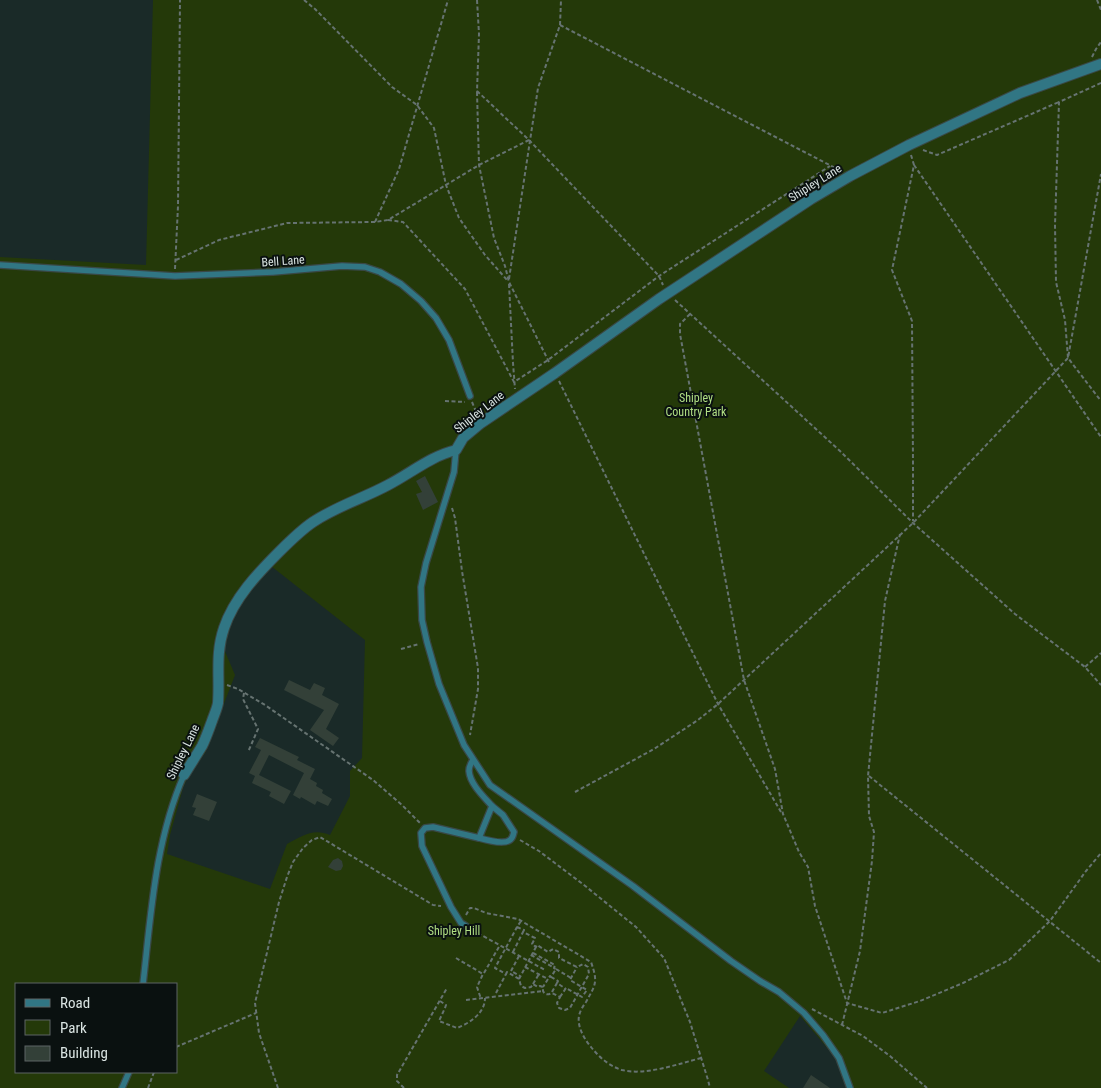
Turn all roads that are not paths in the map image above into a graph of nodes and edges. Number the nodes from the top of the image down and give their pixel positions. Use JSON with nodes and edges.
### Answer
{"nodes":[{"id":1,"x":1101,"y":64,"type":"edge"},
{"id":2,"x":0,"y":265,"type":"edge"},
{"id":3,"x":470,"y":396,"type":"road end"},
{"id":4,"x":456,"y":450,"type":"junction"},
{"id":5,"x":474,"y":760,"type":"junction"},
{"id":6,"x":184,"y":775,"type":"joint"},
{"id":7,"x":492,"y":806,"type":"junction"},
{"id":8,"x":479,"y":838,"type":"junction"},
{"id":9,"x":463,"y":925,"type":"road end"},
{"id":10,"x":143,"y":983,"type":"edge"},
{"id":11,"x":129,"y":1073,"type":"edge"},
{"id":12,"x":122,"y":1088,"type":"edge"},
{"id":13,"x":850,"y":1088,"type":"edge"}],
"edges":[{"from":1,"to":4,"type":"street","name":"Shipley Lane"},
{"from":2,"to":3,"type":"lane","name":"Bell Lane"},
{"from":4,"to":5,"type":"lane"},
{"from":4,"to":6,"type":"street","name":"Shipley Lane"},
{"from":5,"to":7,"type":"lane"},
{"from":5,"to":13,"type":"lane"},
{"from":6,"to":10,"type":"lane","name":"Shipley Lane"},
{"from":7,"to":8,"type":"lane"},
{"from":7,"to":8,"type":"lane"},
{"from":8,"to":9,"type":"lane"},
{"from":11,"to":12,"type":"lane"}]}
